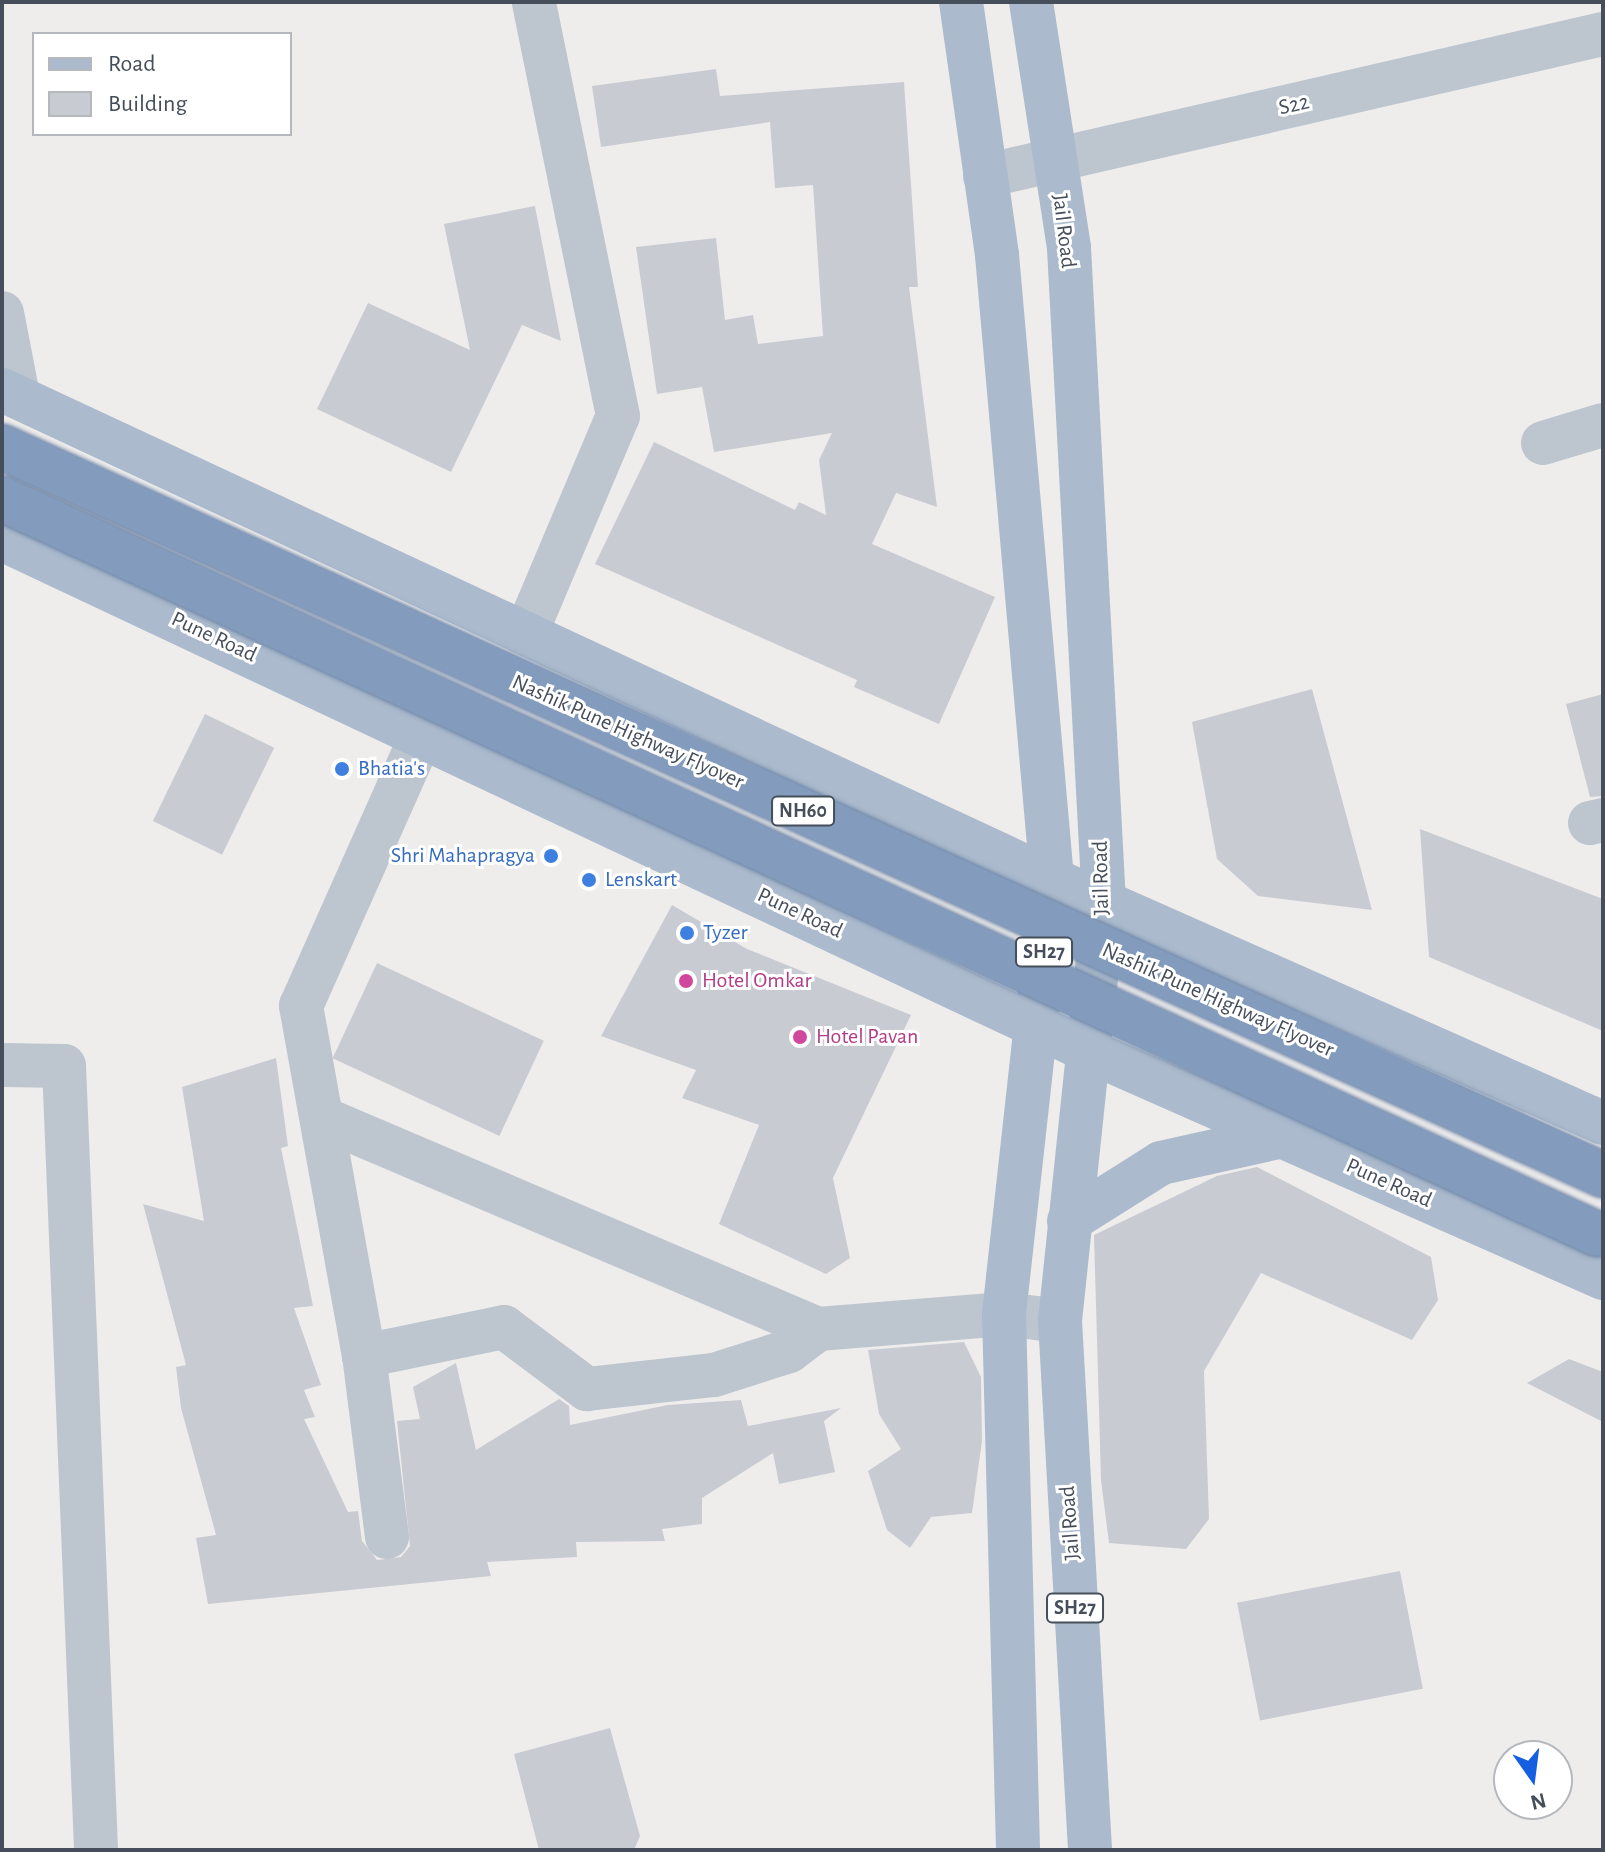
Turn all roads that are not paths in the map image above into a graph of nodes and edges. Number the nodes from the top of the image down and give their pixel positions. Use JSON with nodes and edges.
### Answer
{"nodes":[{"id":1,"x":534,"y":2,"type":"edge"},
{"id":2,"x":961,"y":2,"type":"edge"},
{"id":3,"x":1031,"y":2,"type":"edge"},
{"id":4,"x":1603,"y":34,"type":"edge"},
{"id":5,"x":1055,"y":160,"type":"junction"},
{"id":6,"x":985,"y":176,"type":"junction"},
{"id":7,"x":2,"y":313,"type":"edge"},
{"id":8,"x":10,"y":393,"type":"edge"},
{"id":9,"x":1603,"y":425,"type":"edge"},
{"id":10,"x":1543,"y":443,"type":"dead end"},
{"id":11,"x":2,"y":447,"type":"edge"},
{"id":12,"x":2,"y":499,"type":"edge"},
{"id":13,"x":2,"y":539,"type":"edge"},
{"id":14,"x":527,"y":631,"type":"junction"},
{"id":15,"x":422,"y":734,"type":"junction"},
{"id":16,"x":1052,"y":879,"type":"junction"},
{"id":17,"x":1104,"y":902,"type":"junction"},
{"id":18,"x":1036,"y":1025,"type":"junction"},
{"id":19,"x":1091,"y":1052,"type":"junction"},
{"id":20,"x":2,"y":1065,"type":"edge"},
{"id":21,"x":322,"y":1118,"type":"junction"},
{"id":22,"x":1603,"y":1123,"type":"edge"},
{"id":23,"x":1283,"y":1136,"type":"junction"},
{"id":24,"x":1603,"y":1175,"type":"edge"},
{"id":25,"x":1069,"y":1221,"type":"junction"},
{"id":26,"x":1597,"y":1234,"type":"dead end"},
{"id":27,"x":1603,"y":1278,"type":"edge"},
{"id":28,"x":1004,"y":1314,"type":"junction"},
{"id":29,"x":1060,"y":1321,"type":"junction"},
{"id":30,"x":818,"y":1329,"type":"junction"},
{"id":31,"x":364,"y":1356,"type":"junction"},
{"id":32,"x":387,"y":1537,"type":"dead end"},
{"id":33,"x":96,"y":1850,"type":"edge"},
{"id":34,"x":1018,"y":1850,"type":"edge"},
{"id":35,"x":1090,"y":1850,"type":"edge"}],
"edges":[{"from":1,"to":14,"type":"street"},
{"from":2,"to":6,"type":"main road"},
{"from":3,"to":5,"type":"main road","name":"Jail Road"},
{"from":4,"to":5,"type":"street","name":"S22"},
{"from":5,"to":6,"type":"street","name":"S22"},
{"from":5,"to":17,"type":"main road","name":"Jail Road"},
{"from":6,"to":16,"type":"main road"},
{"from":7,"to":8,"type":"street"},
{"from":8,"to":14,"type":"main road"},
{"from":9,"to":10,"type":"street"},
{"from":11,"to":24,"type":"highway","name":"Nashik Pune Highway Flyover","number":"NH60","bridge":true},
{"from":12,"to":26,"type":"highway","number":"NH60","bridge":true},
{"from":13,"to":15,"type":"main road","name":"Pune Road"},
{"from":14,"to":16,"type":"main road"},
{"from":15,"to":18,"type":"main road","name":"Pune Road"},
{"from":15,"to":21,"type":"street"},
{"from":16,"to":17,"type":"main road"},
{"from":16,"to":18,"type":"main road","number":"SH27"},
{"from":17,"to":19,"type":"main road","name":"Jail Road","number":"SH27"},
{"from":17,"to":22,"type":"main road"},
{"from":18,"to":19,"type":"main road","name":"Pune Road"},
{"from":18,"to":28,"type":"main road","number":"SH27"},
{"from":19,"to":23,"type":"main road","name":"Pune Road"},
{"from":19,"to":25,"type":"main road","name":"Jail Road","number":"SH27"},
{"from":20,"to":33,"type":"street"},
{"from":21,"to":30,"type":"street"},
{"from":21,"to":31,"type":"street"},
{"from":23,"to":25,"type":"main road"},
{"from":23,"to":27,"type":"main road","name":"Pune Road"},
{"from":25,"to":29,"type":"main road","name":"Jail Road","number":"SH27"},
{"from":28,"to":29,"type":"street"},
{"from":28,"to":30,"type":"street"},
{"from":28,"to":34,"type":"main road"},
{"from":29,"to":35,"type":"main road","name":"Jail Road","number":"SH27"},
{"from":30,"to":31,"type":"street"},
{"from":31,"to":32,"type":"street"}]}
